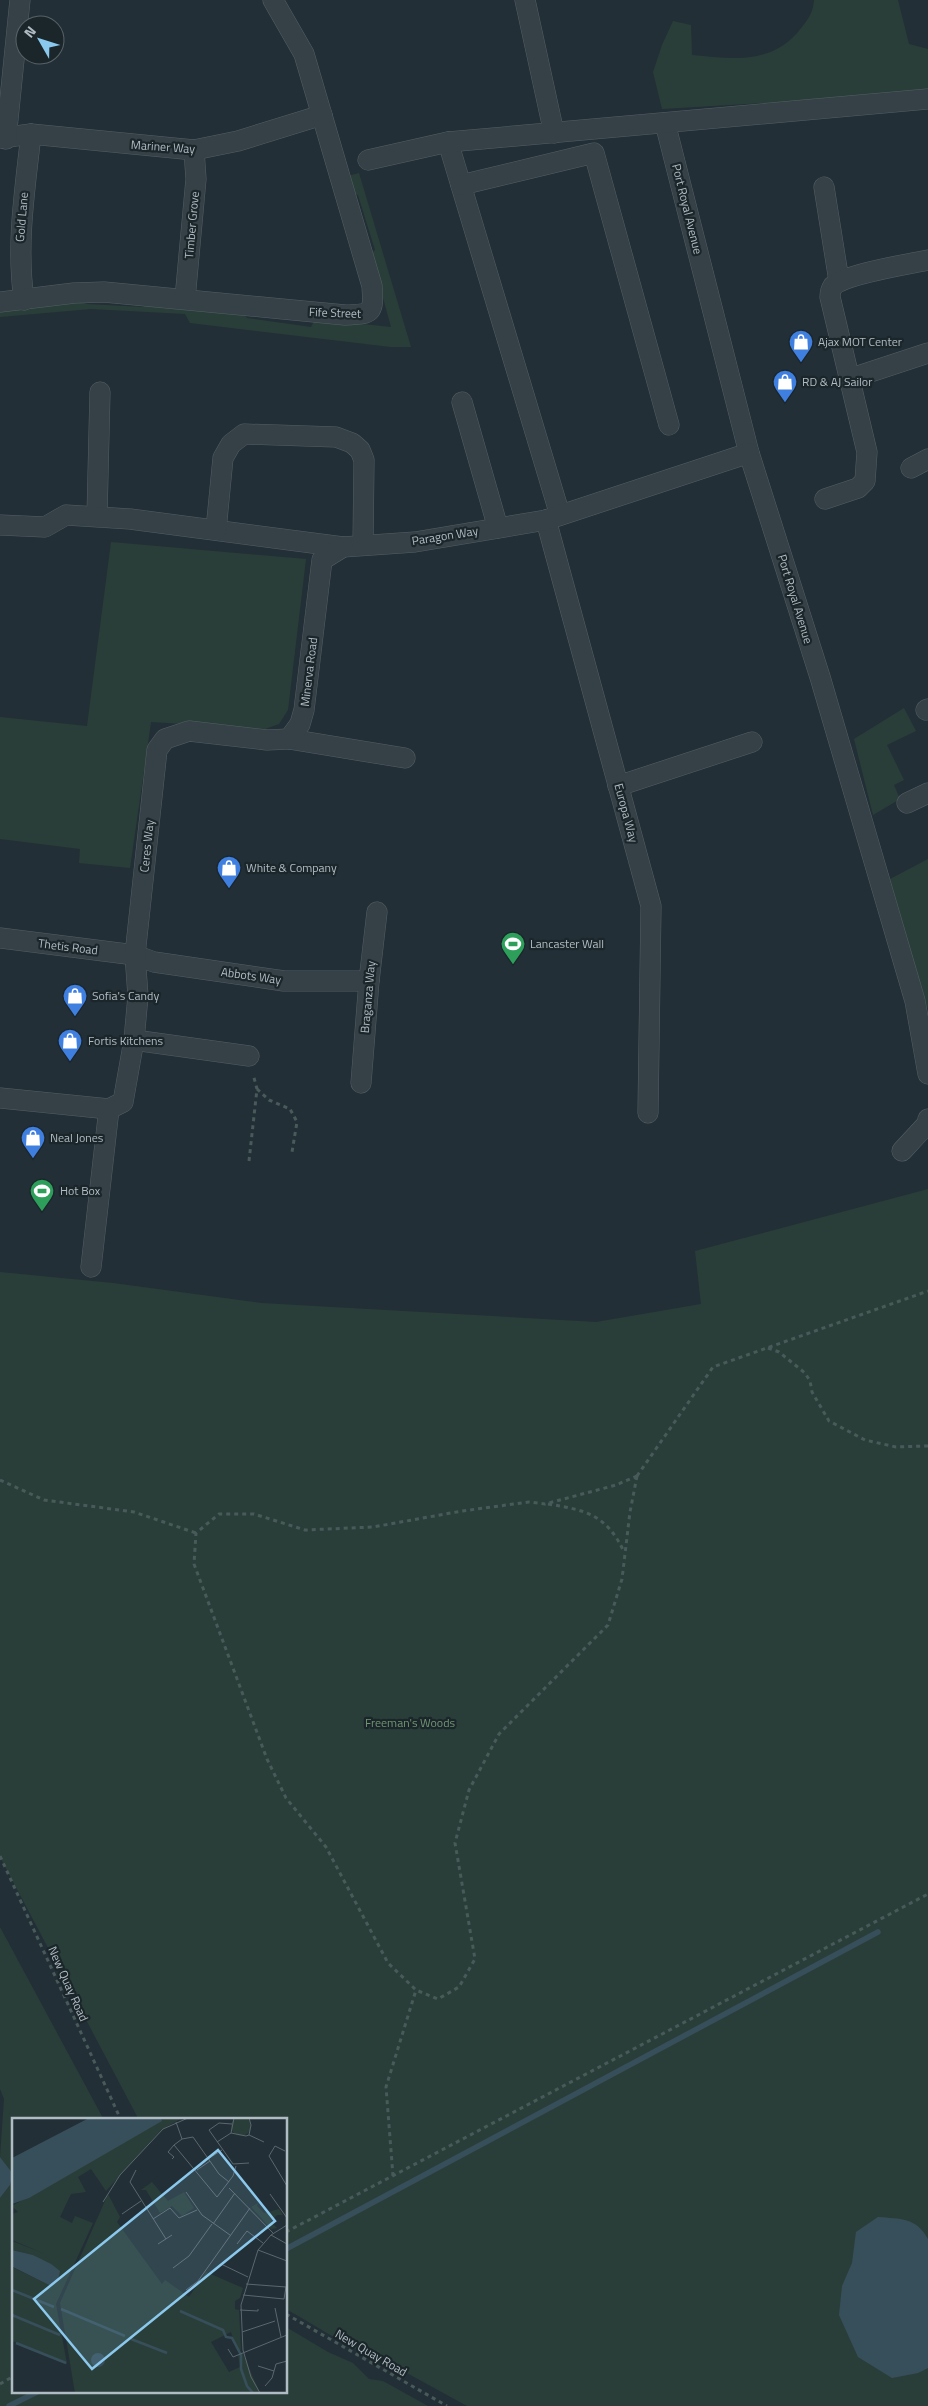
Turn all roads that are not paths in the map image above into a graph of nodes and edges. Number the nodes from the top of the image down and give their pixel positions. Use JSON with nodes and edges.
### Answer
{"nodes":[{"id":1,"x":20,"y":0,"type":"edge"},
{"id":2,"x":273,"y":0,"type":"edge"},
{"id":3,"x":526,"y":0,"type":"edge"},
{"id":4,"x":928,"y":99,"type":"edge"},
{"id":5,"x":322,"y":115,"type":"junction"},
{"id":6,"x":665,"y":124,"type":"junction"},
{"id":7,"x":554,"y":133,"type":"junction"},
{"id":8,"x":31,"y":134,"type":"junction"},
{"id":9,"x":3,"y":138,"type":"edge"},
{"id":10,"x":448,"y":142,"type":"junction"},
{"id":11,"x":194,"y":150,"type":"junction"},
{"id":12,"x":368,"y":160,"type":"dead end"},
{"id":13,"x":461,"y":185,"type":"junction"},
{"id":14,"x":824,"y":187,"type":"dead end"},
{"id":15,"x":928,"y":260,"type":"edge"},
{"id":16,"x":839,"y":281,"type":"junction"},
{"id":17,"x":185,"y":299,"type":"junction"},
{"id":18,"x":24,"y":300,"type":"junction"},
{"id":19,"x":0,"y":302,"type":"edge"},
{"id":20,"x":928,"y":353,"type":"edge"},
{"id":21,"x":849,"y":379,"type":"junction"},
{"id":22,"x":100,"y":392,"type":"dead end"},
{"id":23,"x":462,"y":402,"type":"dead end"},
{"id":24,"x":669,"y":425,"type":"dead end"},
{"id":25,"x":749,"y":453,"type":"junction"},
{"id":26,"x":825,"y":499,"type":"dead end"},
{"id":27,"x":97,"y":516,"type":"junction"},
{"id":28,"x":553,"y":518,"type":"junction"},
{"id":29,"x":0,"y":525,"type":"edge"},
{"id":30,"x":498,"y":528,"type":"junction"},
{"id":31,"x":216,"y":530,"type":"junction"},
{"id":32,"x":353,"y":546,"type":"junction"},
{"id":33,"x":289,"y":739,"type":"junction"},
{"id":34,"x":752,"y":742,"type":"dead end"},
{"id":35,"x":405,"y":758,"type":"dead end"},
{"id":36,"x":618,"y":786,"type":"junction"},
{"id":37,"x":928,"y":793,"type":"edge"},
{"id":38,"x":908,"y":803,"type":"dead end"},
{"id":39,"x":377,"y":912,"type":"dead end"},
{"id":40,"x":0,"y":938,"type":"edge"},
{"id":41,"x":135,"y":955,"type":"junction"},
{"id":42,"x":369,"y":981,"type":"junction"},
{"id":43,"x":134,"y":1040,"type":"junction"},
{"id":44,"x":250,"y":1056,"type":"road end"},
{"id":45,"x":928,"y":1074,"type":"edge"},
{"id":46,"x":361,"y":1083,"type":"dead end"},
{"id":47,"x":0,"y":1098,"type":"edge"},
{"id":48,"x":109,"y":1109,"type":"junction"},
{"id":49,"x":648,"y":1113,"type":"dead end"},
{"id":50,"x":928,"y":1119,"type":"edge"},
{"id":51,"x":902,"y":1151,"type":"dead end"},
{"id":52,"x":92,"y":1266,"type":"dead end"}],
"edges":[{"from":1,"to":9,"type":"street"},
{"from":2,"to":5,"type":"street","name":"Fife Street"},
{"from":3,"to":7,"type":"street"},
{"from":4,"to":6,"type":"street"},
{"from":5,"to":11,"type":"street","name":"Mariner Way"},
{"from":5,"to":17,"type":"street","name":"Fife Street"},
{"from":6,"to":7,"type":"street"},
{"from":6,"to":25,"type":"street","name":"Port Royal Avenue"},
{"from":7,"to":10,"type":"street"},
{"from":8,"to":9,"type":"street","name":"Mariner Way"},
{"from":8,"to":11,"type":"street","name":"Mariner Way"},
{"from":8,"to":18,"type":"street","name":"Gold Lane"},
{"from":10,"to":12,"type":"street"},
{"from":10,"to":13,"type":"street","name":"Europa Way"},
{"from":11,"to":17,"type":"street","name":"Timber Grove"},
{"from":13,"to":24,"type":"street"},
{"from":13,"to":28,"type":"street","name":"Europa Way"},
{"from":14,"to":16,"type":"street"},
{"from":15,"to":16,"type":"street"},
{"from":16,"to":21,"type":"street"},
{"from":17,"to":18,"type":"street","name":"Fife Street"},
{"from":18,"to":19,"type":"street","name":"Fife Street"},
{"from":20,"to":21,"type":"street"},
{"from":21,"to":26,"type":"street"},
{"from":22,"to":27,"type":"street"},
{"from":23,"to":30,"type":"street"},
{"from":25,"to":28,"type":"street","name":"Paragon Way"},
{"from":25,"to":45,"type":"street","name":"Port Royal Avenue"},
{"from":27,"to":29,"type":"street","name":"Paragon Way"},
{"from":27,"to":31,"type":"street","name":"Paragon Way"},
{"from":28,"to":30,"type":"street","name":"Paragon Way"},
{"from":28,"to":36,"type":"street","name":"Europa Way"},
{"from":30,"to":32,"type":"street","name":"Paragon Way"},
{"from":31,"to":32,"type":"street","name":"Paragon Way"},
{"from":31,"to":32,"type":"street"},
{"from":32,"to":33,"type":"street","name":"Minerva Road"},
{"from":33,"to":35,"type":"street"},
{"from":33,"to":41,"type":"street","name":"Ceres Way"},
{"from":34,"to":36,"type":"street"},
{"from":36,"to":49,"type":"street","name":"Europa Way"},
{"from":37,"to":38,"type":"street"},
{"from":39,"to":42,"type":"street","name":"Braganza Way"},
{"from":40,"to":41,"type":"street","name":"Thetis Road"},
{"from":41,"to":42,"type":"street","name":"Abbots Way"},
{"from":41,"to":43,"type":"street","name":"Ceres Way"},
{"from":42,"to":46,"type":"street","name":"Braganza Way"},
{"from":43,"to":44,"type":"street"},
{"from":43,"to":48,"type":"street","name":"Ceres Way"},
{"from":47,"to":48,"type":"street"},
{"from":48,"to":52,"type":"street"},
{"from":50,"to":51,"type":"street"}]}
